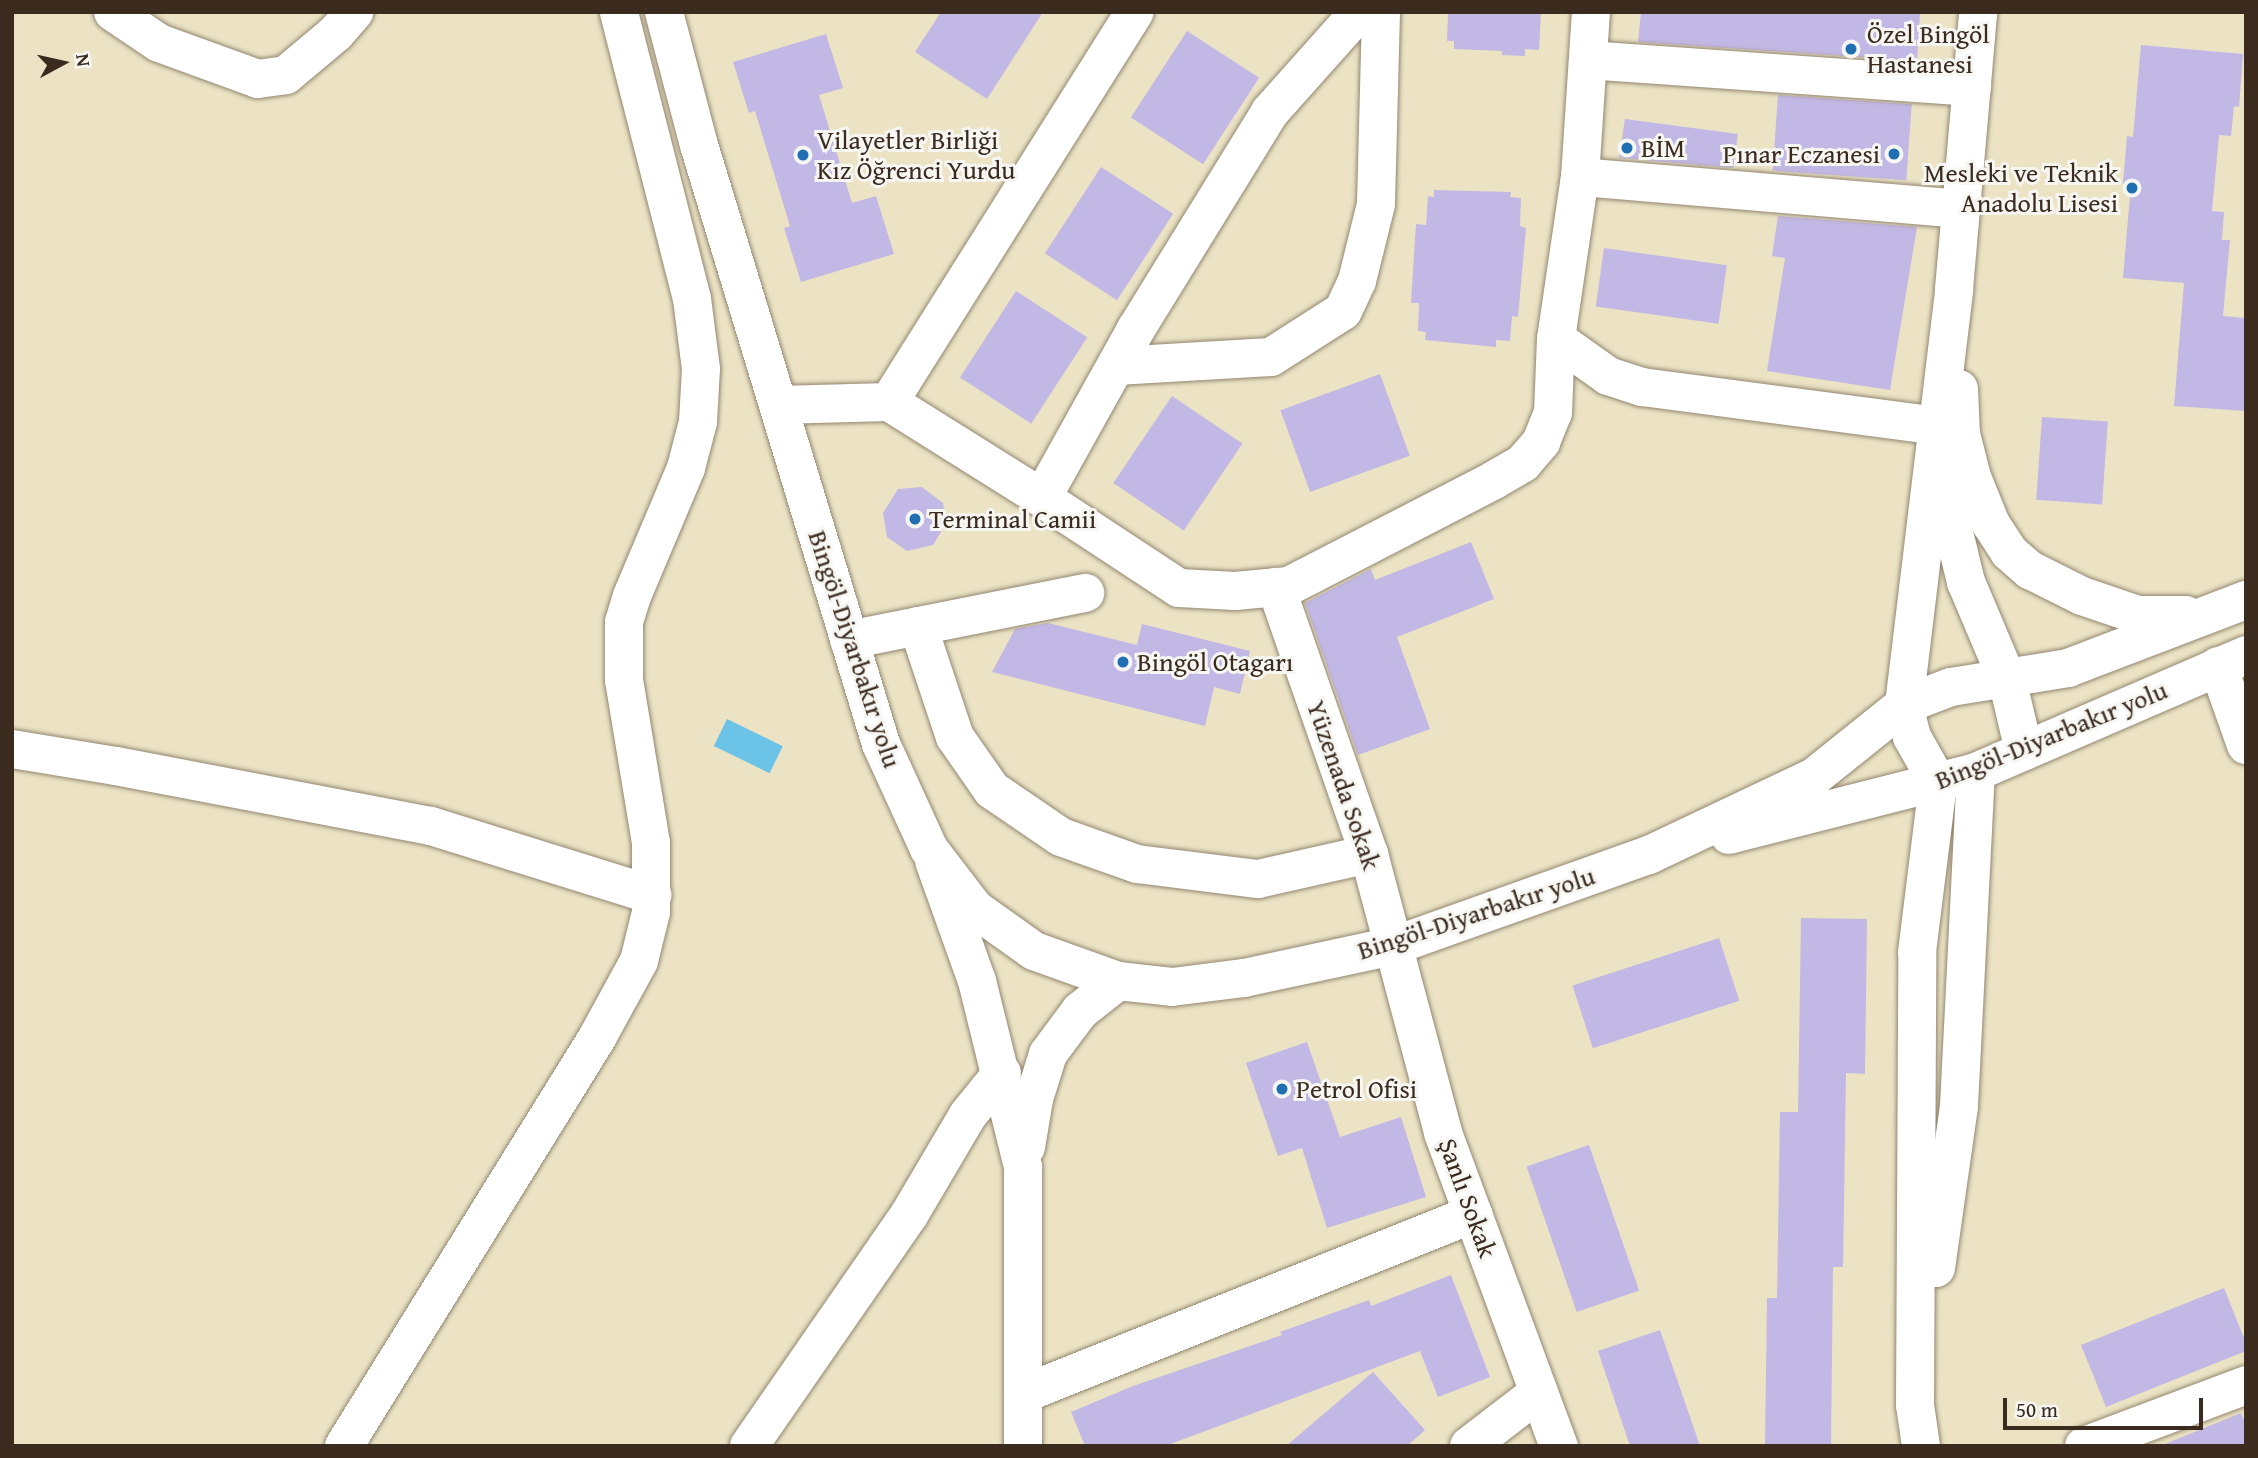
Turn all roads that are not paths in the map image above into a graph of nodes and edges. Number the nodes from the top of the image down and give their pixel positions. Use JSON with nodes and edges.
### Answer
{"nodes":[{"id":1,"x":354,"y":12,"type":"edge"},
{"id":2,"x":619,"y":12,"type":"edge"},
{"id":3,"x":664,"y":12,"type":"edge"},
{"id":4,"x":1135,"y":12,"type":"edge"},
{"id":5,"x":1359,"y":12,"type":"edge"},
{"id":6,"x":1381,"y":12,"type":"edge"},
{"id":7,"x":1591,"y":12,"type":"edge"},
{"id":8,"x":1979,"y":12,"type":"edge"},
{"id":9,"x":130,"y":17,"type":"edge"},
{"id":10,"x":1588,"y":60,"type":"junction"},
{"id":11,"x":1972,"y":87,"type":"junction"},
{"id":12,"x":1580,"y":177,"type":"junction"},
{"id":13,"x":1961,"y":209,"type":"junction"},
{"id":14,"x":1954,"y":289,"type":"junction"},
{"id":15,"x":1556,"y":339,"type":"junction"},
{"id":16,"x":1116,"y":366,"type":"junction"},
{"id":17,"x":889,"y":402,"type":"junction"},
{"id":18,"x":778,"y":405,"type":"junction"},
{"id":19,"x":1938,"y":426,"type":"junction"},
{"id":20,"x":1042,"y":498,"type":"junction"},
{"id":21,"x":1276,"y":587,"type":"junction"},
{"id":22,"x":1085,"y":593,"type":"dead end"},
{"id":23,"x":2246,"y":600,"type":"edge"},
{"id":24,"x":2206,"y":615,"type":"junction"},
{"id":25,"x":918,"y":626,"type":"junction"},
{"id":26,"x":849,"y":640,"type":"junction"},
{"id":27,"x":2232,"y":660,"type":"edge"},
{"id":28,"x":2007,"y":679,"type":"junction"},
{"id":29,"x":1904,"y":705,"type":"junction"},
{"id":30,"x":2243,"y":730,"type":"edge"},
{"id":31,"x":12,"y":749,"type":"edge"},
{"id":32,"x":2024,"y":751,"type":"junction"},
{"id":33,"x":1976,"y":772,"type":"junction"},
{"id":34,"x":1938,"y":783,"type":"junction"},
{"id":35,"x":929,"y":849,"type":"junction"},
{"id":36,"x":1369,"y":854,"type":"junction"},
{"id":37,"x":1648,"y":855,"type":"junction"},
{"id":38,"x":652,"y":895,"type":"junction"},
{"id":39,"x":1393,"y":946,"type":"junction"},
{"id":40,"x":1118,"y":981,"type":"junction"},
{"id":41,"x":1002,"y":1073,"type":"junction"},
{"id":42,"x":1023,"y":1167,"type":"junction"},
{"id":43,"x":1473,"y":1214,"type":"junction"},
{"id":44,"x":2246,"y":1385,"type":"edge"},
{"id":45,"x":1539,"y":1392,"type":"junction"},
{"id":46,"x":1023,"y":1394,"type":"junction"},
{"id":47,"x":1915,"y":1405,"type":"junction"},
{"id":48,"x":345,"y":1446,"type":"edge"},
{"id":49,"x":749,"y":1446,"type":"edge"},
{"id":50,"x":1023,"y":1446,"type":"edge"},
{"id":51,"x":1469,"y":1446,"type":"edge"},
{"id":52,"x":1559,"y":1446,"type":"edge"},
{"id":53,"x":1921,"y":1446,"type":"edge"},
{"id":54,"x":2084,"y":1446,"type":"edge"}],
"edges":[{"from":1,"to":9,"type":"street"},
{"from":2,"to":38,"type":"street"},
{"from":3,"to":18,"type":"street","name":"Bingöl-Diyarbakır yolu"},
{"from":4,"to":17,"type":"street"},
{"from":5,"to":16,"type":"street"},
{"from":6,"to":16,"type":"street"},
{"from":7,"to":10,"type":"street"},
{"from":8,"to":11,"type":"street"},
{"from":10,"to":11,"type":"street"},
{"from":10,"to":12,"type":"street"},
{"from":11,"to":13,"type":"street"},
{"from":12,"to":13,"type":"street"},
{"from":12,"to":15,"type":"street"},
{"from":13,"to":14,"type":"street"},
{"from":14,"to":19,"type":"street"},
{"from":14,"to":24,"type":"street"},
{"from":14,"to":28,"type":"street"},
{"from":15,"to":19,"type":"street"},
{"from":15,"to":21,"type":"street"},
{"from":16,"to":20,"type":"street"},
{"from":17,"to":18,"type":"street"},
{"from":17,"to":20,"type":"street"},
{"from":18,"to":26,"type":"street","name":"Bingöl-Diyarbakır yolu"},
{"from":19,"to":29,"type":"street"},
{"from":20,"to":21,"type":"street"},
{"from":21,"to":36,"type":"street","name":"Yüzenada Sokak"},
{"from":22,"to":25,"type":"street"},
{"from":23,"to":24,"type":"street","name":"Bingöl-Diyarbakır yolu"},
{"from":24,"to":28,"type":"street","name":"Bingöl-Diyarbakır yolu"},
{"from":25,"to":26,"type":"street"},
{"from":25,"to":36,"type":"street"},
{"from":26,"to":35,"type":"street","name":"Bingöl-Diyarbakır yolu"},
{"from":27,"to":30,"type":"street"},
{"from":27,"to":32,"type":"street","name":"Bingöl-Diyarbakır yolu"},
{"from":28,"to":29,"type":"street","name":"Bingöl-Diyarbakır yolu"},
{"from":28,"to":32,"type":"street"},
{"from":29,"to":34,"type":"street"},
{"from":29,"to":37,"type":"street","name":"Bingöl-Diyarbakır yolu"},
{"from":31,"to":38,"type":"street"},
{"from":32,"to":33,"type":"street","name":"Bingöl-Diyarbakır yolu"},
{"from":33,"to":34,"type":"street","name":"Bingöl-Diyarbakır yolu"},
{"from":33,"to":47,"type":"street"},
{"from":34,"to":37,"type":"street","name":"Bingöl-Diyarbakır yolu"},
{"from":34,"to":47,"type":"street"},
{"from":35,"to":40,"type":"street","name":"Bingöl-Diyarbakır yolu"},
{"from":35,"to":41,"type":"street"},
{"from":36,"to":39,"type":"street","name":"Yüzenada Sokak"},
{"from":37,"to":39,"type":"street","name":"Bingöl-Diyarbakır yolu"},
{"from":38,"to":48,"type":"street"},
{"from":39,"to":40,"type":"street","name":"Bingöl-Diyarbakır yolu"},
{"from":39,"to":43,"type":"street","name":"Şanlı Sokak"},
{"from":40,"to":42,"type":"street"},
{"from":41,"to":42,"type":"street"},
{"from":41,"to":49,"type":"street"},
{"from":42,"to":46,"type":"street"},
{"from":43,"to":45,"type":"street","name":"Şanlı Sokak"},
{"from":43,"to":46,"type":"street"},
{"from":44,"to":54,"type":"street"},
{"from":45,"to":51,"type":"street"},
{"from":45,"to":52,"type":"street","name":"Şanlı Sokak"},
{"from":46,"to":50,"type":"street"},
{"from":47,"to":53,"type":"street"}]}
